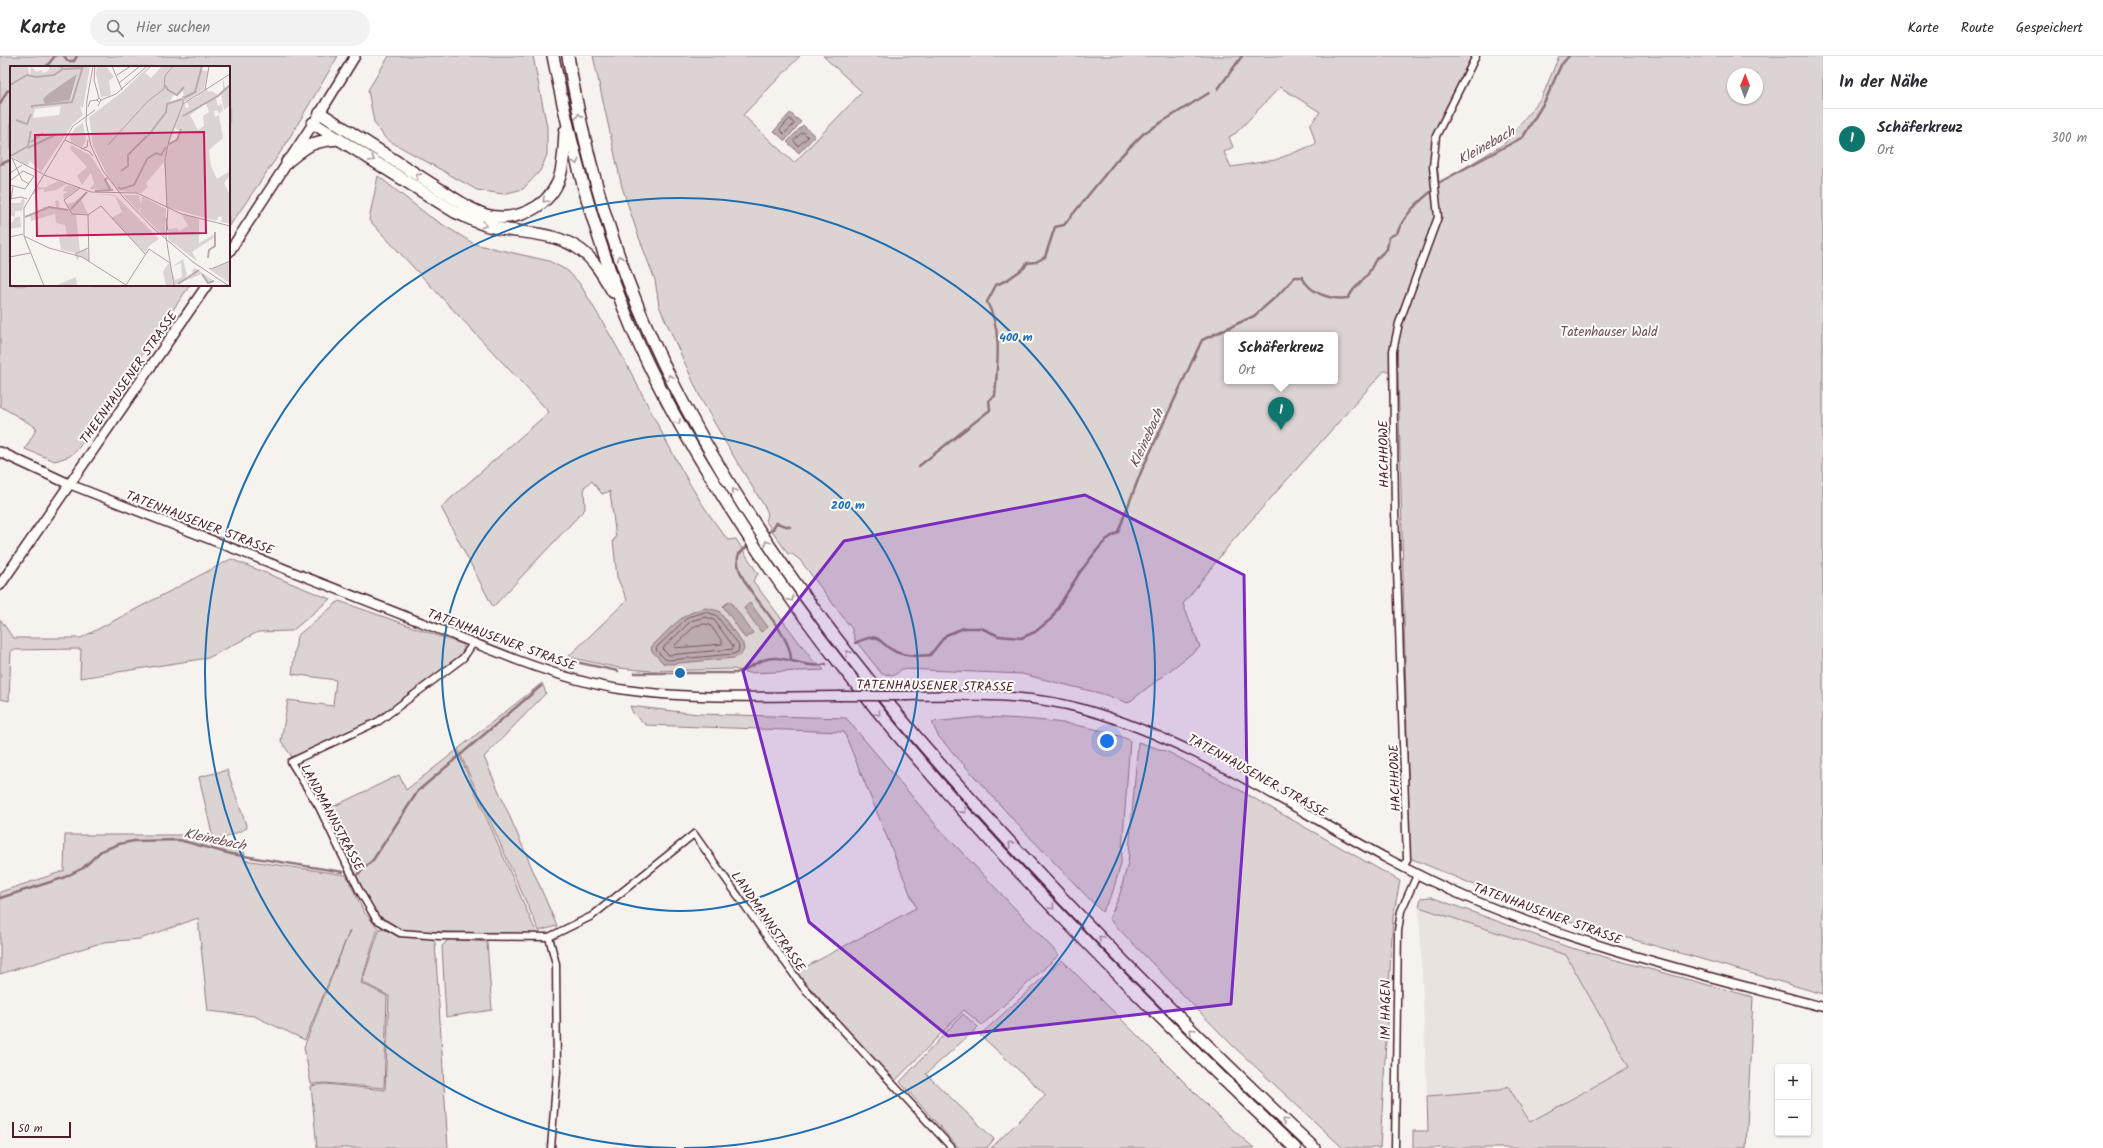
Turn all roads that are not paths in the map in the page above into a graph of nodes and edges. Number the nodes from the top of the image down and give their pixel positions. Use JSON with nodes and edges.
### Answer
{"nodes":[{"id":1,"x":354,"y":56,"type":"edge"},
{"id":2,"x":553,"y":56,"type":"edge"},
{"id":3,"x":568,"y":56,"type":"edge"},
{"id":4,"x":1476,"y":56,"type":"edge"},
{"id":5,"x":320,"y":113,"type":"junction"},
{"id":6,"x":313,"y":123,"type":"junction"},
{"id":7,"x":566,"y":124,"type":"junction"},
{"id":8,"x":339,"y":139,"type":"junction"},
{"id":9,"x":288,"y":162,"type":"junction"},
{"id":10,"x":230,"y":250,"type":"edge"},
{"id":11,"x":206,"y":286,"type":"edge"},
{"id":12,"x":625,"y":311,"type":"junction"},
{"id":13,"x":0,"y":452,"type":"edge"},
{"id":14,"x":69,"y":484,"type":"junction"},
{"id":15,"x":0,"y":585,"type":"edge"},
{"id":16,"x":474,"y":642,"type":"junction"},
{"id":17,"x":1403,"y":868,"type":"junction"},
{"id":18,"x":1417,"y":875,"type":"junction"},
{"id":19,"x":550,"y":937,"type":"junction"},
{"id":20,"x":1823,"y":1007,"type":"edge"},
{"id":21,"x":551,"y":1148,"type":"edge"},
{"id":22,"x":952,"y":1148,"type":"edge"},
{"id":23,"x":1295,"y":1148,"type":"edge"},
{"id":24,"x":1314,"y":1148,"type":"edge"},
{"id":25,"x":1396,"y":1148,"type":"edge"}],
"edges":[{"from":1,"to":5,"type":"main road"},
{"from":2,"to":7,"type":"highway"},
{"from":24,"to":3,"type":"highway","one_way":true},
{"from":4,"to":17,"type":"street","name":"HACHHOWE"},
{"from":5,"to":6,"type":"main road"},
{"from":7,"to":5,"type":"highway","one_way":true},
{"from":6,"to":8,"type":"highway"},
{"from":6,"to":9,"type":"main road"},
{"from":7,"to":12,"type":"highway","one_way":true},
{"from":8,"to":9,"type":"highway"},
{"from":8,"to":12,"type":"highway","one_way":true},
{"from":9,"to":10,"type":"main road"},
{"from":11,"to":14,"type":"main road","name":"THEENHAUSENER STRASSE"},
{"from":12,"to":23,"type":"highway","one_way":true},
{"from":13,"to":14,"type":"main road"},
{"from":14,"to":15,"type":"main road","name":"THEENHAUSENER STRASSE"},
{"from":14,"to":16,"type":"street","name":"TATENHAUSENER STRASSE"},
{"from":16,"to":17,"type":"street","name":"TATENHAUSENER STRASSE","bridge":true},
{"from":16,"to":19,"type":"street","name":"LANDMANNSTRASSE"},
{"from":17,"to":18,"type":"street","name":"TATENHAUSENER STRASSE"},
{"from":18,"to":20,"type":"street","name":"TATENHAUSENER STRASSE"},
{"from":18,"to":25,"type":"street","name":"IM HAGEN"},
{"from":19,"to":21,"type":"street"},
{"from":19,"to":22,"type":"street","name":"LANDMANNSTRASSE"}]}
